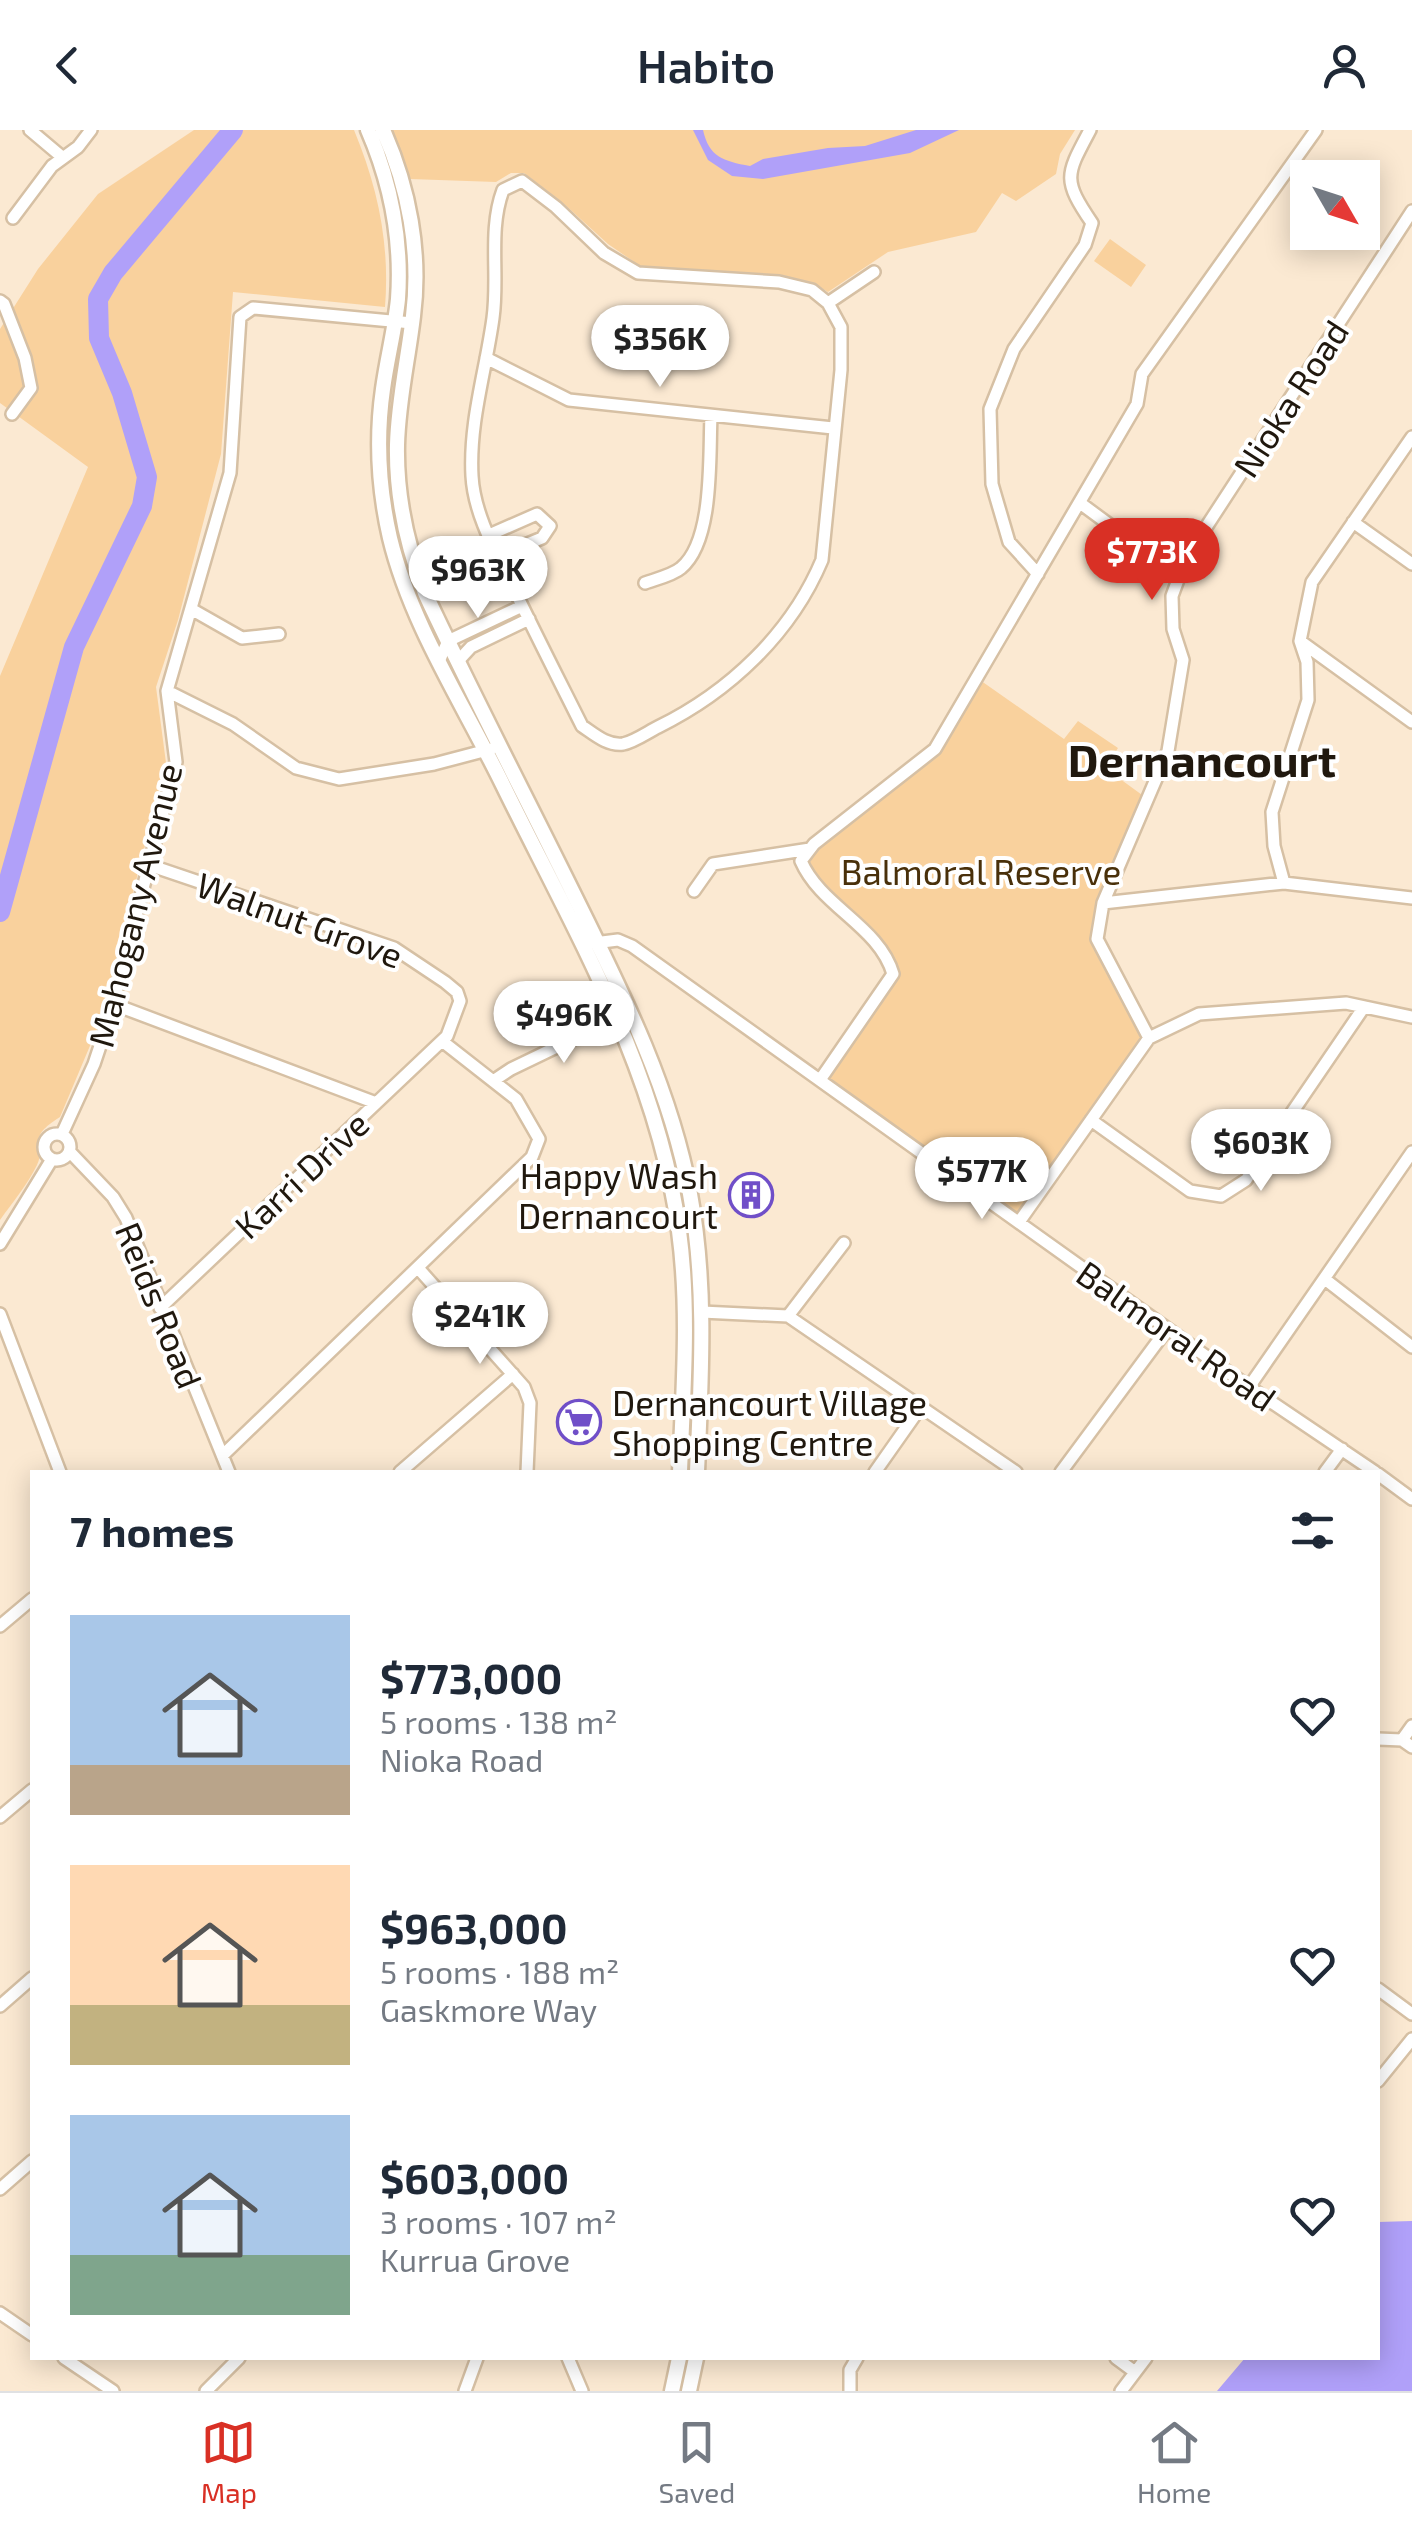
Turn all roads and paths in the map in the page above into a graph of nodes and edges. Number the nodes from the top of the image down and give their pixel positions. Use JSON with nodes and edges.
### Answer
{"nodes":[{"id":1,"x":30,"y":130,"type":"edge"},
{"id":2,"x":90,"y":130,"type":"edge"},
{"id":3,"x":368,"y":130,"type":"edge"},
{"id":4,"x":383,"y":130,"type":"edge"},
{"id":5,"x":1090,"y":130,"type":"edge"},
{"id":6,"x":1316,"y":130,"type":"edge"},
{"id":7,"x":62,"y":157,"type":"junction"},
{"id":8,"x":1412,"y":211,"type":"edge"},
{"id":9,"x":13,"y":218,"type":"dead end"},
{"id":10,"x":874,"y":272,"type":"dead end"},
{"id":11,"x":0,"y":301,"type":"edge"},
{"id":12,"x":828,"y":303,"type":"junction"},
{"id":13,"x":395,"y":320,"type":"junction"},
{"id":14,"x":412,"y":323,"type":"junction"},
{"id":15,"x":486,"y":358,"type":"junction"},
{"id":16,"x":12,"y":414,"type":"dead end"},
{"id":17,"x":711,"y":416,"type":"junction"},
{"id":18,"x":833,"y":428,"type":"junction"},
{"id":19,"x":1412,"y":437,"type":"edge"},
{"id":20,"x":1080,"y":503,"type":"junction"},
{"id":21,"x":1354,"y":522,"type":"junction"},
{"id":22,"x":489,"y":534,"type":"junction"},
{"id":23,"x":498,"y":556,"type":"junction"},
{"id":24,"x":1412,"y":564,"type":"edge"},
{"id":25,"x":1038,"y":574,"type":"junction"},
{"id":26,"x":1179,"y":576,"type":"junction"},
{"id":27,"x":646,"y":583,"type":"dead end"},
{"id":28,"x":522,"y":606,"type":"junction"},
{"id":29,"x":191,"y":609,"type":"junction"},
{"id":30,"x":529,"y":619,"type":"junction"},
{"id":31,"x":279,"y":634,"type":"dead end"},
{"id":32,"x":1300,"y":640,"type":"junction"},
{"id":33,"x":448,"y":641,"type":"junction"},
{"id":34,"x":440,"y":660,"type":"junction"},
{"id":35,"x":458,"y":661,"type":"junction"},
{"id":36,"x":166,"y":691,"type":"junction"},
{"id":37,"x":1412,"y":722,"type":"edge"},
{"id":38,"x":493,"y":748,"type":"junction"},
{"id":39,"x":810,"y":849,"type":"junction"},
{"id":40,"x":149,"y":866,"type":"junction"},
{"id":41,"x":1284,"y":883,"type":"junction"},
{"id":42,"x":694,"y":891,"type":"dead end"},
{"id":43,"x":1412,"y":898,"type":"edge"},
{"id":44,"x":1103,"y":903,"type":"junction"},
{"id":45,"x":590,"y":944,"type":"junction"},
{"id":46,"x":113,"y":1004,"type":"junction"},
{"id":47,"x":1364,"y":1007,"type":"junction"},
{"id":48,"x":623,"y":1015,"type":"junction"},
{"id":49,"x":1412,"y":1017,"type":"edge"},
{"id":50,"x":444,"y":1038,"type":"junction"},
{"id":51,"x":1149,"y":1038,"type":"junction"},
{"id":52,"x":820,"y":1080,"type":"junction"},
{"id":53,"x":493,"y":1081,"type":"junction"},
{"id":54,"x":376,"y":1104,"type":"junction"},
{"id":55,"x":1091,"y":1120,"type":"junction"},
{"id":56,"x":62,"y":1134,"type":"junction"},
{"id":57,"x":70,"y":1152,"type":"junction"},
{"id":58,"x":1412,"y":1152,"type":"edge"},
{"id":59,"x":52,"y":1159,"type":"junction"},
{"id":60,"x":1019,"y":1222,"type":"junction"},
{"id":61,"x":0,"y":1244,"type":"edge"},
{"id":62,"x":844,"y":1244,"type":"dead end"},
{"id":63,"x":418,"y":1268,"type":"junction"},
{"id":64,"x":1326,"y":1280,"type":"junction"},
{"id":65,"x":160,"y":1308,"type":"junction"},
{"id":66,"x":702,"y":1312,"type":"junction"},
{"id":67,"x":0,"y":1314,"type":"edge"},
{"id":68,"x":788,"y":1316,"type":"junction"},
{"id":69,"x":1167,"y":1328,"type":"junction"},
{"id":70,"x":1412,"y":1347,"type":"edge"},
{"id":71,"x":513,"y":1374,"type":"junction"},
{"id":72,"x":1248,"y":1387,"type":"junction"},
{"id":73,"x":920,"y":1408,"type":"junction"},
{"id":74,"x":1342,"y":1449,"type":"junction"},
{"id":75,"x":222,"y":1455,"type":"junction"},
{"id":76,"x":59,"y":1470,"type":"edge"},
{"id":77,"x":228,"y":1470,"type":"edge"},
{"id":78,"x":402,"y":1470,"type":"edge"},
{"id":79,"x":527,"y":1470,"type":"edge"},
{"id":80,"x":680,"y":1470,"type":"edge"},
{"id":81,"x":697,"y":1470,"type":"edge"},
{"id":82,"x":877,"y":1470,"type":"edge"},
{"id":83,"x":1013,"y":1470,"type":"edge"},
{"id":84,"x":1062,"y":1470,"type":"edge"},
{"id":85,"x":1326,"y":1470,"type":"edge"},
{"id":86,"x":1372,"y":1470,"type":"edge"},
{"id":87,"x":1380,"y":1476,"type":"edge"},
{"id":88,"x":1412,"y":1499,"type":"edge"},
{"id":89,"x":30,"y":1600,"type":"edge"},
{"id":90,"x":0,"y":1626,"type":"edge"},
{"id":91,"x":1412,"y":1726,"type":"edge"},
{"id":92,"x":1380,"y":1740,"type":"edge"},
{"id":93,"x":1407,"y":1743,"type":"edge"},
{"id":94,"x":30,"y":1792,"type":"edge"},
{"id":95,"x":0,"y":1817,"type":"edge"},
{"id":96,"x":30,"y":1980,"type":"edge"},
{"id":97,"x":1380,"y":1990,"type":"edge"},
{"id":98,"x":0,"y":2006,"type":"edge"},
{"id":99,"x":1412,"y":2014,"type":"edge"},
{"id":100,"x":1412,"y":2038,"type":"edge"},
{"id":101,"x":1380,"y":2079,"type":"edge"},
{"id":102,"x":30,"y":2163,"type":"edge"},
{"id":103,"x":0,"y":2189,"type":"edge"},
{"id":104,"x":0,"y":2314,"type":"edge"},
{"id":105,"x":30,"y":2335,"type":"edge"},
{"id":106,"x":67,"y":2360,"type":"edge"},
{"id":107,"x":238,"y":2360,"type":"edge"},
{"id":108,"x":476,"y":2360,"type":"edge"},
{"id":109,"x":569,"y":2360,"type":"edge"},
{"id":110,"x":679,"y":2360,"type":"edge"},
{"id":111,"x":696,"y":2360,"type":"edge"},
{"id":112,"x":855,"y":2360,"type":"edge"},
{"id":113,"x":1119,"y":2360,"type":"edge"},
{"id":114,"x":1144,"y":2360,"type":"edge"},
{"id":115,"x":1134,"y":2372,"type":"junction"},
{"id":116,"x":113,"y":2391,"type":"edge"},
{"id":117,"x":206,"y":2391,"type":"edge"},
{"id":118,"x":466,"y":2391,"type":"edge"},
{"id":119,"x":582,"y":2391,"type":"edge"},
{"id":120,"x":672,"y":2391,"type":"edge"},
{"id":121,"x":688,"y":2391,"type":"edge"},
{"id":122,"x":850,"y":2391,"type":"edge"},
{"id":123,"x":1121,"y":2391,"type":"edge"}],
"edges":[{"from":1,"to":7,"type":"street"},
{"from":2,"to":7,"type":"street"},
{"from":3,"to":13,"type":"main road"},
{"from":4,"to":14,"type":"main road"},
{"from":5,"to":25,"type":"street"},
{"from":6,"to":20,"type":"street"},
{"from":7,"to":9,"type":"street"},
{"from":8,"to":26,"type":"street","name":"Nioka Road"},
{"from":10,"to":12,"type":"street"},
{"from":11,"to":16,"type":"street"},
{"from":12,"to":15,"type":"street"},
{"from":12,"to":18,"type":"street"},
{"from":13,"to":14,"type":"street","name":"Mahogany Avenue"},
{"from":13,"to":29,"type":"street","name":"Mahogany Avenue"},
{"from":13,"to":34,"type":"main road"},
{"from":14,"to":33,"type":"main road"},
{"from":15,"to":17,"type":"street"},
{"from":15,"to":22,"type":"street"},
{"from":17,"to":18,"type":"street"},
{"from":17,"to":27,"type":"street"},
{"from":18,"to":30,"type":"street"},
{"from":19,"to":21,"type":"street"},
{"from":20,"to":25,"type":"street"},
{"from":20,"to":26,"type":"street"},
{"from":21,"to":24,"type":"street"},
{"from":21,"to":32,"type":"street"},
{"from":22,"to":23,"type":"street"},
{"from":22,"to":23,"type":"street"},
{"from":23,"to":28,"type":"street"},
{"from":25,"to":39,"type":"street"},
{"from":26,"to":44,"type":"street","name":"Nioka Road"},
{"from":28,"to":30,"type":"street"},
{"from":28,"to":33,"type":"street"},
{"from":29,"to":31,"type":"street"},
{"from":29,"to":36,"type":"street","name":"Mahogany Avenue"},
{"from":30,"to":35,"type":"street"},
{"from":32,"to":37,"type":"street"},
{"from":32,"to":41,"type":"street"},
{"from":33,"to":34,"type":"street"},
{"from":33,"to":35,"type":"main road"},
{"from":34,"to":38,"type":"main road"},
{"from":35,"to":38,"type":"main road"},
{"from":36,"to":38,"type":"street"},
{"from":36,"to":40,"type":"street","name":"Mahogany Avenue"},
{"from":38,"to":45,"type":"main road"},
{"from":39,"to":42,"type":"street"},
{"from":39,"to":52,"type":"street"},
{"from":40,"to":46,"type":"street","name":"Mahogany Avenue"},
{"from":40,"to":50,"type":"street","name":"Walnut Grove"},
{"from":41,"to":43,"type":"street"},
{"from":41,"to":44,"type":"street"},
{"from":44,"to":51,"type":"street","name":"Nioka Road"},
{"from":45,"to":48,"type":"main road"},
{"from":45,"to":52,"type":"street","name":"Balmoral Road"},
{"from":46,"to":54,"type":"street"},
{"from":46,"to":56,"type":"street","name":"Mahogany Avenue"},
{"from":47,"to":49,"type":"street"},
{"from":47,"to":51,"type":"street"},
{"from":47,"to":55,"type":"street"},
{"from":48,"to":53,"type":"street"},
{"from":48,"to":66,"type":"main road"},
{"from":48,"to":80,"type":"main road"},
{"from":50,"to":53,"type":"street"},
{"from":50,"to":54,"type":"street","name":"Karri Drive"},
{"from":51,"to":55,"type":"street"},
{"from":52,"to":60,"type":"street","name":"Balmoral Road"},
{"from":53,"to":63,"type":"street"},
{"from":54,"to":65,"type":"street","name":"Karri Drive"},
{"from":55,"to":60,"type":"street"},
{"from":56,"to":57,"type":"street"},
{"from":56,"to":59,"type":"street"},
{"from":57,"to":59,"type":"street"},
{"from":57,"to":65,"type":"street","name":"Reids Road"},
{"from":58,"to":64,"type":"street"},
{"from":59,"to":61,"type":"street"},
{"from":60,"to":69,"type":"street","name":"Balmoral Road"},
{"from":62,"to":68,"type":"street"},
{"from":63,"to":71,"type":"street"},
{"from":63,"to":75,"type":"street"},
{"from":64,"to":70,"type":"street"},
{"from":64,"to":72,"type":"street"},
{"from":65,"to":75,"type":"street","name":"Reids Road"},
{"from":66,"to":68,"type":"street"},
{"from":66,"to":81,"type":"main road"},
{"from":67,"to":76,"type":"street"},
{"from":68,"to":73,"type":"street"},
{"from":69,"to":72,"type":"street","name":"Balmoral Road"},
{"from":69,"to":84,"type":"street"},
{"from":71,"to":78,"type":"street"},
{"from":71,"to":79,"type":"street"},
{"from":72,"to":74,"type":"street","name":"Balmoral Road"},
{"from":73,"to":82,"type":"street"},
{"from":73,"to":83,"type":"street"},
{"from":74,"to":85,"type":"street"},
{"from":74,"to":86,"type":"street","name":"Balmoral Road"},
{"from":75,"to":77,"type":"street","name":"Reids Road"},
{"from":87,"to":88,"type":"street","name":"Balmoral Road"},
{"from":89,"to":90,"type":"street"},
{"from":91,"to":93,"type":"street"},
{"from":92,"to":93,"type":"street"},
{"from":94,"to":95,"type":"street"},
{"from":96,"to":98,"type":"street"},
{"from":97,"to":99,"type":"street"},
{"from":100,"to":101,"type":"street"},
{"from":102,"to":103,"type":"street"},
{"from":104,"to":105,"type":"street"},
{"from":106,"to":116,"type":"street"},
{"from":107,"to":117,"type":"street"},
{"from":108,"to":118,"type":"street"},
{"from":109,"to":119,"type":"street"},
{"from":110,"to":120,"type":"main road"},
{"from":111,"to":121,"type":"main road"},
{"from":112,"to":122,"type":"street"},
{"from":113,"to":115,"type":"street"},
{"from":114,"to":115,"type":"street"},
{"from":115,"to":123,"type":"street"}]}
